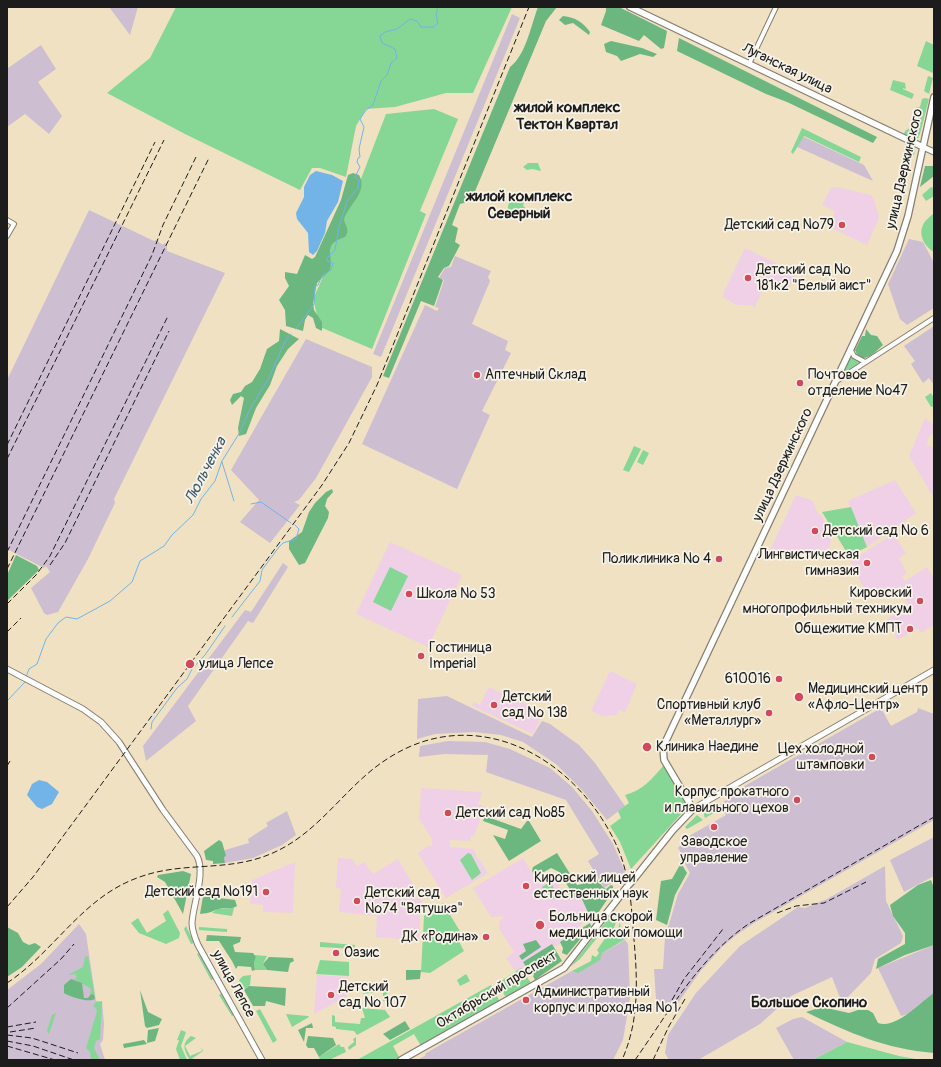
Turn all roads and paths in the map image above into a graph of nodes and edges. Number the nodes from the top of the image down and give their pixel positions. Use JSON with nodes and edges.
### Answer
{"nodes":[{"id":1,"x":630,"y":7,"type":"edge"},
{"id":2,"x":776,"y":7,"type":"edge"},
{"id":3,"x":749,"y":64,"type":"junction"},
{"id":4,"x":934,"y":97,"type":"edge"},
{"id":5,"x":923,"y":147,"type":"junction"},
{"id":6,"x":934,"y":152,"type":"edge"},
{"id":7,"x":7,"y":220,"type":"edge"},
{"id":8,"x":7,"y":234,"type":"edge"},
{"id":9,"x":934,"y":318,"type":"edge"},
{"id":10,"x":850,"y":349,"type":"junction"},
{"id":11,"x":865,"y":362,"type":"junction"},
{"id":12,"x":835,"y":382,"type":"junction"},
{"id":13,"x":7,"y":669,"type":"edge"},
{"id":14,"x":934,"y":670,"type":"edge"},
{"id":15,"x":693,"y":809,"type":"junction"},
{"id":16,"x":262,"y":1060,"type":"edge"},
{"id":17,"x":401,"y":1060,"type":"edge"}],
"edges":[{"from":1,"to":3,"type":"main road","name":"Луганская улица"},
{"from":2,"to":3,"type":"street"},
{"from":3,"to":5,"type":"main road","name":"Луганская улица"},
{"from":4,"to":5,"type":"main road","name":"улица Дзержинского"},
{"from":5,"to":6,"type":"main road","name":"Луганская улица"},
{"from":5,"to":10,"type":"main road","name":"улица Дзержинского"},
{"from":7,"to":8,"type":"street"},
{"from":9,"to":11,"type":"street"},
{"from":10,"to":11,"type":"street"},
{"from":10,"to":12,"type":"main road","name":"улица Дзержинского"},
{"from":11,"to":12,"type":"street"},
{"from":12,"to":15,"type":"main road","name":"улица Дзержинского"},
{"from":13,"to":16,"type":"main road","name":"улица Лепсе"},
{"from":14,"to":15,"type":"main road","name":"Октябрьский проспект"},
{"from":15,"to":17,"type":"main road","name":"Октябрьский проспект","bridge":true}]}
